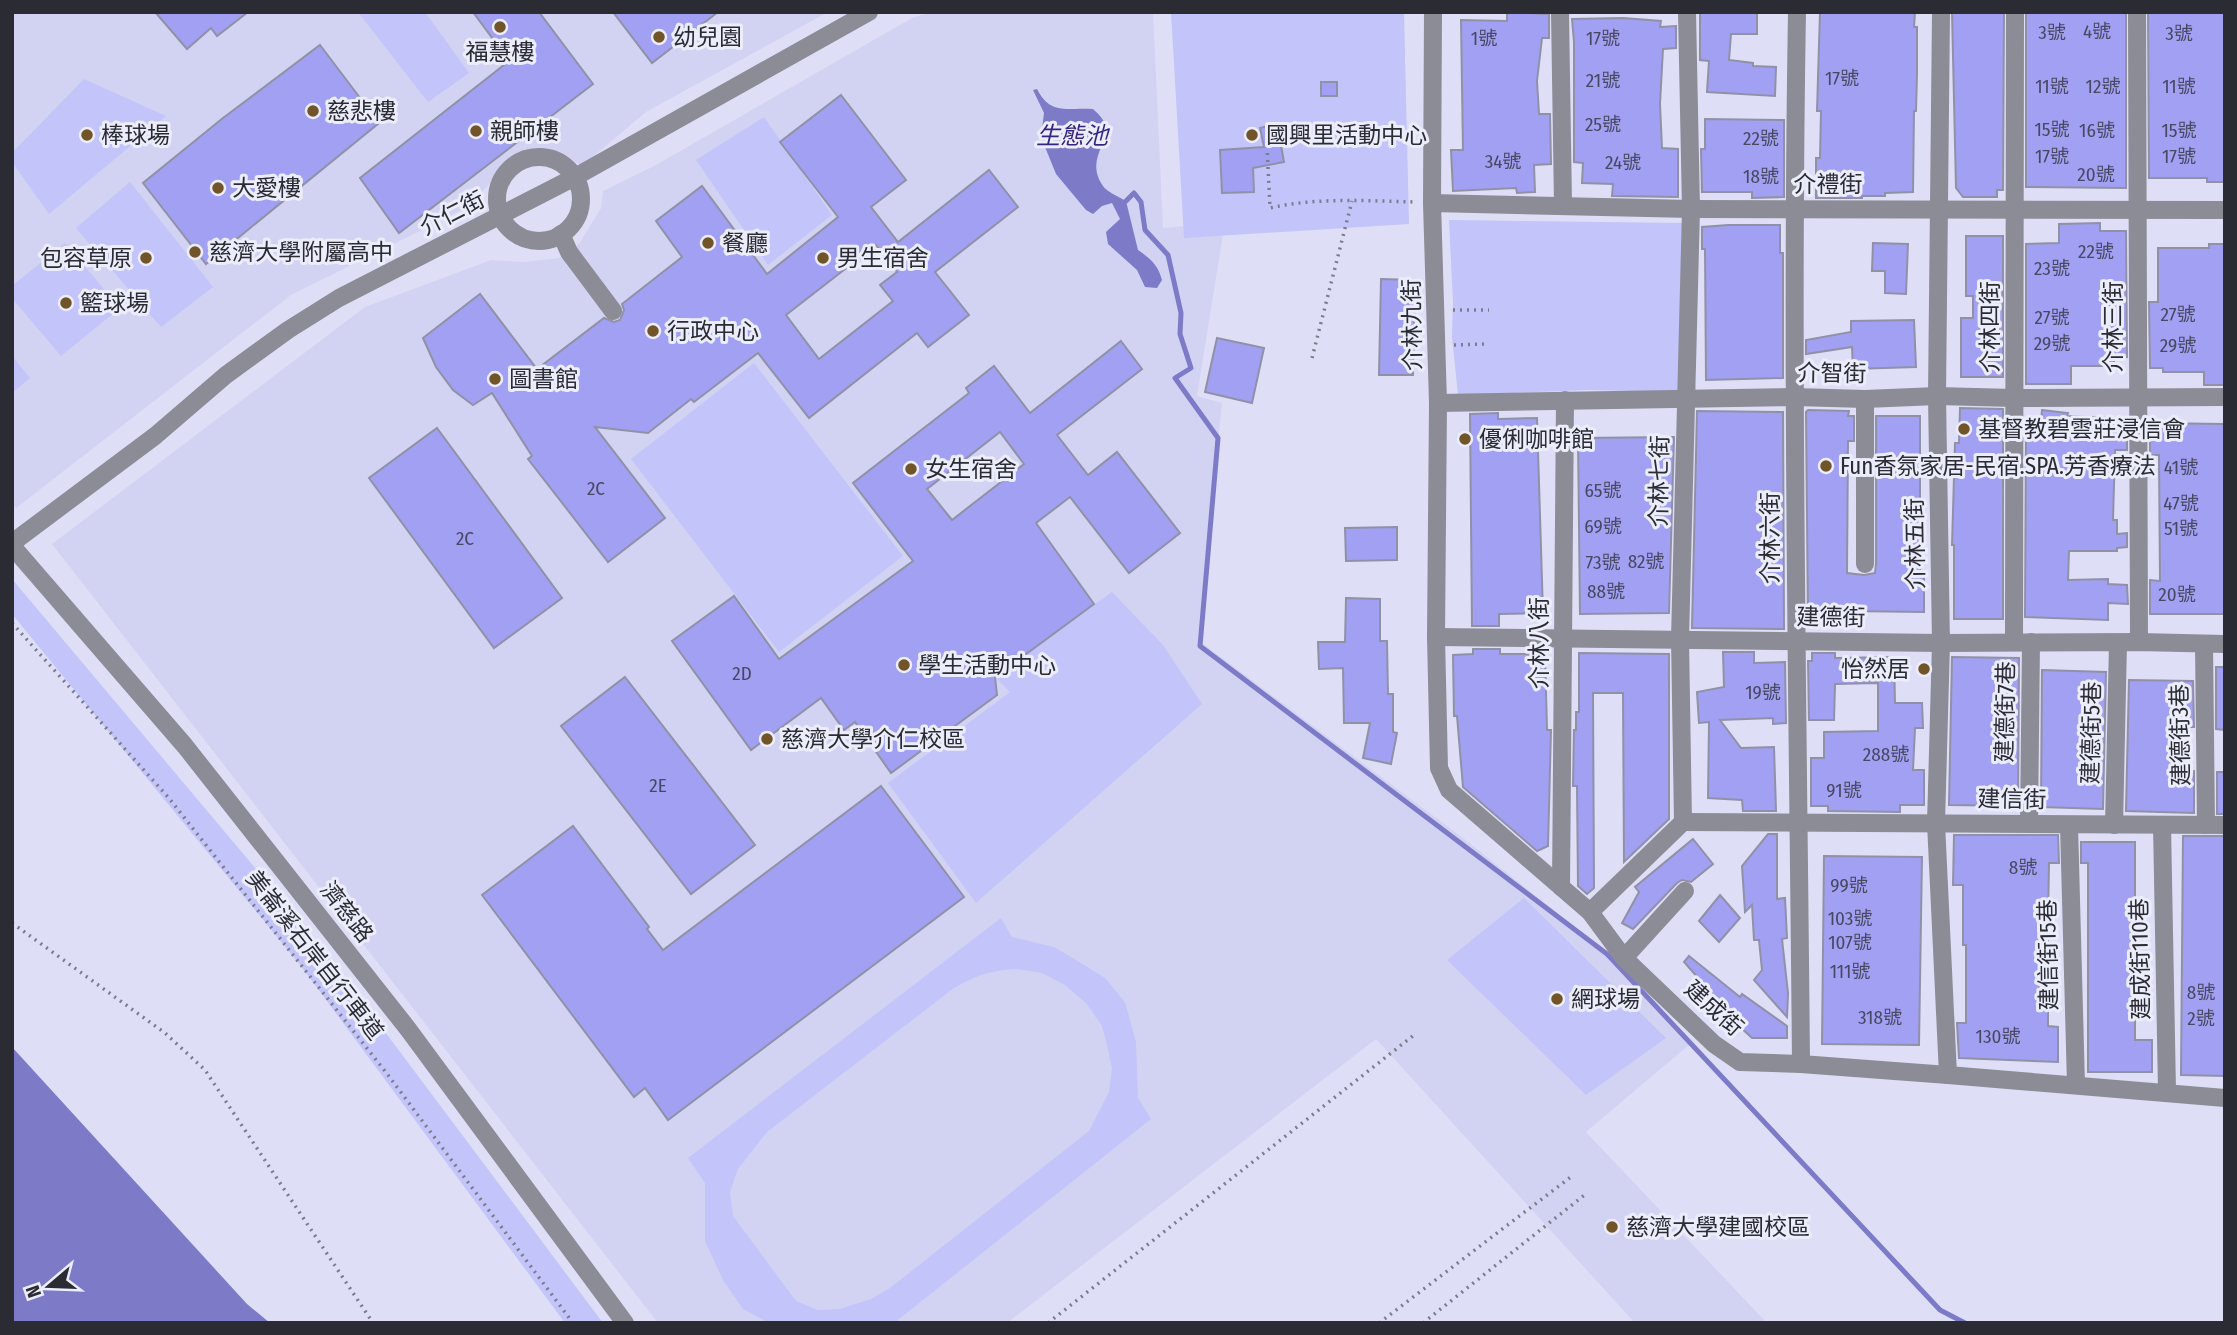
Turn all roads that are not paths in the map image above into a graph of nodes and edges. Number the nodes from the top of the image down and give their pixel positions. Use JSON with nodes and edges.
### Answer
{"nodes":[{"id":1,"x":870,"y":12,"type":"edge"},
{"id":2,"x":1433,"y":12,"type":"edge"},
{"id":3,"x":1560,"y":12,"type":"edge"},
{"id":4,"x":1686,"y":12,"type":"edge"},
{"id":5,"x":1797,"y":12,"type":"edge"},
{"id":6,"x":1941,"y":12,"type":"edge"},
{"id":7,"x":2015,"y":12,"type":"edge"},
{"id":8,"x":2137,"y":12,"type":"edge"},
{"id":9,"x":575,"y":177,"type":"junction"},
{"id":10,"x":1432,"y":203,"type":"junction"},
{"id":11,"x":1563,"y":205,"type":"junction"},
{"id":12,"x":1939,"y":208,"type":"junction"},
{"id":13,"x":1691,"y":209,"type":"junction"},
{"id":14,"x":1793,"y":209,"type":"junction"},
{"id":15,"x":2138,"y":209,"type":"junction"},
{"id":16,"x":2015,"y":210,"type":"junction"},
{"id":17,"x":2225,"y":210,"type":"edge"},
{"id":18,"x":500,"y":216,"type":"junction"},
{"id":19,"x":561,"y":234,"type":"junction"},
{"id":20,"x":612,"y":311,"type":"dead end"},
{"id":21,"x":1937,"y":396,"type":"junction"},
{"id":22,"x":1795,"y":397,"type":"junction"},
{"id":23,"x":2138,"y":397,"type":"junction"},
{"id":24,"x":2225,"y":397,"type":"edge"},
{"id":25,"x":2014,"y":398,"type":"junction"},
{"id":26,"x":1865,"y":399,"type":"junction"},
{"id":27,"x":1564,"y":400,"type":"junction"},
{"id":28,"x":1686,"y":400,"type":"junction"},
{"id":29,"x":1438,"y":403,"type":"junction"},
{"id":30,"x":12,"y":545,"type":"edge"},
{"id":31,"x":1865,"y":564,"type":"dead end"},
{"id":32,"x":1436,"y":637,"type":"junction"},
{"id":33,"x":1564,"y":637,"type":"junction"},
{"id":34,"x":1680,"y":639,"type":"junction"},
{"id":35,"x":1795,"y":642,"type":"junction"},
{"id":36,"x":2023,"y":642,"type":"junction"},
{"id":37,"x":2139,"y":642,"type":"junction"},
{"id":38,"x":1941,"y":643,"type":"junction"},
{"id":39,"x":2118,"y":643,"type":"junction"},
{"id":40,"x":2204,"y":644,"type":"junction"},
{"id":41,"x":2225,"y":644,"type":"edge"},
{"id":42,"x":1683,"y":822,"type":"junction"},
{"id":43,"x":1799,"y":823,"type":"junction"},
{"id":44,"x":1936,"y":823,"type":"junction"},
{"id":45,"x":2029,"y":824,"type":"junction"},
{"id":46,"x":2069,"y":825,"type":"junction"},
{"id":47,"x":2114,"y":825,"type":"junction"},
{"id":48,"x":2162,"y":825,"type":"junction"},
{"id":49,"x":2206,"y":825,"type":"junction"},
{"id":50,"x":2225,"y":825,"type":"edge"},
{"id":51,"x":1561,"y":887,"type":"junction"},
{"id":52,"x":1685,"y":891,"type":"dead end"},
{"id":53,"x":1590,"y":912,"type":"junction"},
{"id":54,"x":1624,"y":958,"type":"junction"},
{"id":55,"x":1801,"y":1064,"type":"junction"},
{"id":56,"x":1948,"y":1075,"type":"junction"},
{"id":57,"x":2076,"y":1085,"type":"junction"},
{"id":58,"x":2167,"y":1091,"type":"junction"},
{"id":59,"x":2225,"y":1098,"type":"edge"},
{"id":60,"x":625,"y":1323,"type":"edge"}],
"edges":[{"from":1,"to":9,"type":"street","name":"介仁街"},
{"from":2,"to":10,"type":"street","name":"介林九街"},
{"from":3,"to":11,"type":"street"},
{"from":4,"to":13,"type":"street","name":"介林七街"},
{"from":5,"to":14,"type":"street","name":"介林六街"},
{"from":6,"to":12,"type":"street","name":"介林五街"},
{"from":7,"to":16,"type":"street","name":"介林四街"},
{"from":8,"to":15,"type":"street","name":"介林三街"},
{"from":9,"to":18,"type":"street","name":"介仁街"},
{"from":9,"to":18,"type":"street"},
{"from":9,"to":19,"type":"street"},
{"from":10,"to":11,"type":"street","name":"介禮街"},
{"from":10,"to":29,"type":"street","name":"介林九街"},
{"from":11,"to":13,"type":"street","name":"介禮街"},
{"from":12,"to":14,"type":"street","name":"介禮街"},
{"from":12,"to":16,"type":"street","name":"介禮街"},
{"from":12,"to":21,"type":"street","name":"介林五街"},
{"from":13,"to":14,"type":"street","name":"介禮街"},
{"from":13,"to":28,"type":"street","name":"介林七街"},
{"from":14,"to":22,"type":"street","name":"介林六街"},
{"from":15,"to":16,"type":"street","name":"介禮街"},
{"from":15,"to":17,"type":"street","name":"介禮街"},
{"from":15,"to":23,"type":"street","name":"介林三街"},
{"from":16,"to":25,"type":"street","name":"介林四街"},
{"from":18,"to":19,"type":"street"},
{"from":18,"to":30,"type":"street","name":"介仁街"},
{"from":19,"to":20,"type":"street"},
{"from":21,"to":25,"type":"street","name":"介智街"},
{"from":21,"to":26,"type":"street","name":"介智街"},
{"from":21,"to":38,"type":"street","name":"介林五街"},
{"from":22,"to":26,"type":"street","name":"介智街"},
{"from":22,"to":28,"type":"street","name":"介智街"},
{"from":22,"to":35,"type":"street","name":"介林六街"},
{"from":23,"to":24,"type":"street","name":"介智街"},
{"from":23,"to":25,"type":"street","name":"介智街"},
{"from":23,"to":37,"type":"street","name":"介林三街"},
{"from":25,"to":36,"type":"street","name":"介林四街"},
{"from":26,"to":31,"type":"street"},
{"from":27,"to":28,"type":"street","name":"介智街"},
{"from":27,"to":29,"type":"street","name":"介智街"},
{"from":27,"to":33,"type":"street","name":"介林八街"},
{"from":28,"to":34,"type":"street","name":"介林七街"},
{"from":29,"to":32,"type":"street","name":"介林九街"},
{"from":30,"to":60,"type":"street","name":"濟慈路"},
{"from":32,"to":33,"type":"street","name":"建德街"},
{"from":32,"to":51,"type":"street","name":"建成街"},
{"from":33,"to":34,"type":"street","name":"建德街"},
{"from":33,"to":51,"type":"street","name":"介林八街"},
{"from":34,"to":35,"type":"street","name":"建德街"},
{"from":34,"to":42,"type":"street","name":"介林七街"},
{"from":35,"to":38,"type":"street","name":"建德街"},
{"from":35,"to":43,"type":"street","name":"介林六街"},
{"from":36,"to":38,"type":"street","name":"建德街"},
{"from":36,"to":39,"type":"street","name":"建德街"},
{"from":36,"to":45,"type":"street","name":"建德街7巷"},
{"from":37,"to":39,"type":"street","name":"建德街"},
{"from":37,"to":40,"type":"street","name":"建德街"},
{"from":38,"to":44,"type":"street","name":"介林五街"},
{"from":39,"to":47,"type":"street","name":"建德街5巷"},
{"from":40,"to":41,"type":"street","name":"建德街"},
{"from":40,"to":49,"type":"street","name":"建德街3巷"},
{"from":42,"to":43,"type":"street","name":"建信街"},
{"from":42,"to":53,"type":"street"},
{"from":43,"to":44,"type":"street","name":"建信街"},
{"from":43,"to":55,"type":"street","name":"介林六街"},
{"from":44,"to":45,"type":"street","name":"建信街"},
{"from":44,"to":56,"type":"street","name":"介林五街"},
{"from":45,"to":46,"type":"street","name":"建信街"},
{"from":46,"to":47,"type":"street","name":"建信街"},
{"from":46,"to":57,"type":"street","name":"建信街15巷"},
{"from":47,"to":48,"type":"street","name":"建信街"},
{"from":48,"to":49,"type":"street","name":"建信街"},
{"from":48,"to":58,"type":"street","name":"建成街110巷"},
{"from":49,"to":50,"type":"street","name":"建信街"},
{"from":51,"to":53,"type":"street","name":"建成街"},
{"from":52,"to":54,"type":"street"},
{"from":53,"to":54,"type":"street","name":"建成街"},
{"from":54,"to":55,"type":"street","name":"建成街"},
{"from":55,"to":56,"type":"street","name":"建成街"},
{"from":56,"to":57,"type":"street","name":"建成街"},
{"from":57,"to":58,"type":"street","name":"建成街"},
{"from":58,"to":59,"type":"street","name":"建成街"}]}
